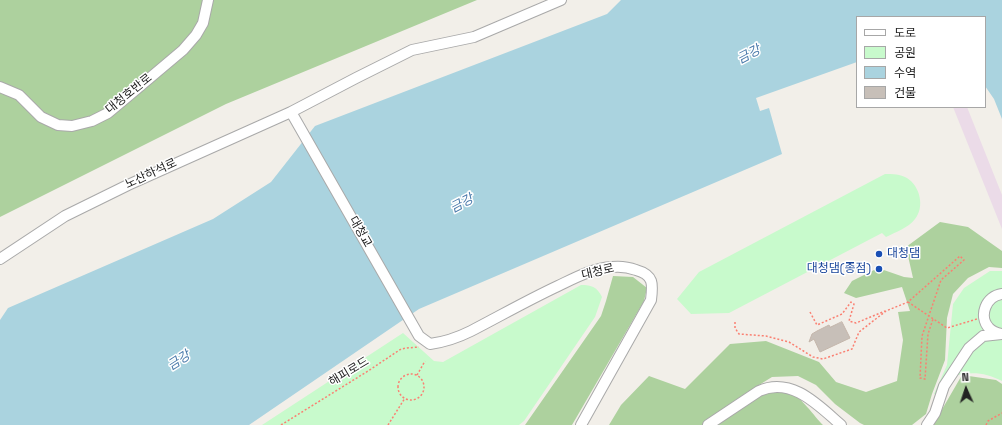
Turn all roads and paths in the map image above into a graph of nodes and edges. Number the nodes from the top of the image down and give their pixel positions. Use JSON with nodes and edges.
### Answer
{"nodes":[{"id":1,"x":208,"y":0,"type":"edge"},
{"id":2,"x":561,"y":0,"type":"edge"},
{"id":3,"x":0,"y":87,"type":"edge"},
{"id":4,"x":291,"y":112,"type":"junction"},
{"id":5,"x":0,"y":259,"type":"edge"},
{"id":6,"x":1002,"y":294,"type":"edge"},
{"id":7,"x":908,"y":302,"type":"junction"},
{"id":8,"x":810,"y":312,"type":"dead end"},
{"id":9,"x":928,"y":316,"type":"junction"},
{"id":10,"x":985,"y":318,"type":"junction"},
{"id":11,"x":933,"y":319,"type":"junction"},
{"id":12,"x":735,"y":322,"type":"dead end"},
{"id":13,"x":1002,"y":334,"type":"edge"},
{"id":14,"x":430,"y":344,"type":"junction"},
{"id":15,"x":425,"y":361,"type":"dead end"},
{"id":16,"x":417,"y":375,"type":"junction"},
{"id":17,"x":405,"y":398,"type":"junction"},
{"id":18,"x":1002,"y":413,"type":"edge"},
{"id":19,"x":281,"y":425,"type":"edge"},
{"id":20,"x":388,"y":425,"type":"edge"},
{"id":21,"x":581,"y":425,"type":"edge"},
{"id":22,"x":708,"y":425,"type":"edge"},
{"id":23,"x":841,"y":425,"type":"edge"},
{"id":24,"x":927,"y":425,"type":"edge"},
{"id":25,"x":986,"y":425,"type":"edge"}],
"edges":[{"from":1,"to":3,"type":"street","name":"대청호반로"},
{"from":2,"to":4,"type":"street","name":"노산하석로"},
{"from":4,"to":5,"type":"street","name":"노산하석로"},
{"from":4,"to":14,"type":"street","name":"대청교"},
{"from":6,"to":10,"type":"street"},
{"from":7,"to":8,"type":"path"},
{"from":7,"to":9,"type":"path"},
{"from":7,"to":9,"type":"path"},
{"from":7,"to":12,"type":"path"},
{"from":9,"to":11,"type":"path"},
{"from":9,"to":11,"type":"path"},
{"from":10,"to":11,"type":"path"},
{"from":10,"to":13,"type":"street"},
{"from":13,"to":24,"type":"street"},
{"from":14,"to":19,"type":"path","name":"해피로드"},
{"from":14,"to":21,"type":"street","name":"대청로"},
{"from":15,"to":16,"type":"path"},
{"from":16,"to":17,"type":"path"},
{"from":16,"to":17,"type":"path"},
{"from":17,"to":20,"type":"path"},
{"from":18,"to":25,"type":"path"},
{"from":22,"to":23,"type":"street"}]}
